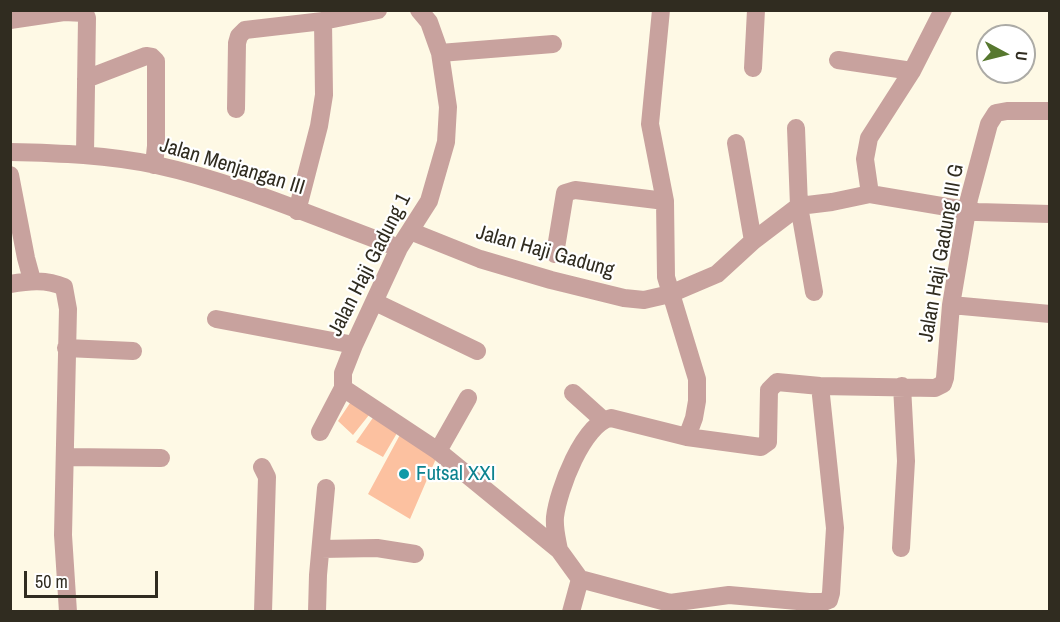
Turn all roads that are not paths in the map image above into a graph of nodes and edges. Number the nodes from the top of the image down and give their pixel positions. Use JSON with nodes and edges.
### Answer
{"nodes":[{"id":1,"x":378,"y":10,"type":"edge"},
{"id":2,"x":419,"y":10,"type":"edge"},
{"id":3,"x":661,"y":10,"type":"edge"},
{"id":4,"x":756,"y":10,"type":"edge"},
{"id":5,"x":943,"y":10,"type":"edge"},
{"id":6,"x":50,"y":12,"type":"edge"},
{"id":7,"x":10,"y":20,"type":"edge"},
{"id":8,"x":323,"y":21,"type":"junction"},
{"id":9,"x":553,"y":44,"type":"dead end"},
{"id":10,"x":440,"y":53,"type":"junction"},
{"id":11,"x":838,"y":60,"type":"dead end"},
{"id":12,"x":753,"y":68,"type":"dead end"},
{"id":13,"x":912,"y":71,"type":"junction"},
{"id":14,"x":86,"y":79,"type":"junction"},
{"id":15,"x":236,"y":109,"type":"dead end"},
{"id":16,"x":1050,"y":111,"type":"edge"},
{"id":17,"x":796,"y":128,"type":"dead end"},
{"id":18,"x":736,"y":143,"type":"dead end"},
{"id":19,"x":10,"y":152,"type":"edge"},
{"id":20,"x":86,"y":154,"type":"junction"},
{"id":21,"x":154,"y":165,"type":"junction"},
{"id":22,"x":10,"y":175,"type":"edge"},
{"id":23,"x":870,"y":194,"type":"junction"},
{"id":24,"x":665,"y":201,"type":"junction"},
{"id":25,"x":799,"y":206,"type":"junction"},
{"id":26,"x":297,"y":210,"type":"junction"},
{"id":27,"x":968,"y":210,"type":"junction"},
{"id":28,"x":1050,"y":214,"type":"edge"},
{"id":29,"x":410,"y":231,"type":"junction"},
{"id":30,"x":753,"y":241,"type":"junction"},
{"id":31,"x":399,"y":248,"type":"junction"},
{"id":32,"x":555,"y":254,"type":"dead end"},
{"id":33,"x":32,"y":280,"type":"junction"},
{"id":34,"x":10,"y":284,"type":"edge"},
{"id":35,"x":814,"y":292,"type":"dead end"},
{"id":36,"x":670,"y":294,"type":"junction"},
{"id":37,"x":375,"y":302,"type":"junction"},
{"id":38,"x":951,"y":306,"type":"junction"},
{"id":39,"x":1050,"y":314,"type":"edge"},
{"id":40,"x":216,"y":319,"type":"dead end"},
{"id":41,"x":354,"y":345,"type":"junction"},
{"id":42,"x":66,"y":348,"type":"junction"},
{"id":43,"x":133,"y":351,"type":"dead end"},
{"id":44,"x":477,"y":351,"type":"dead end"},
{"id":45,"x":820,"y":386,"type":"junction"},
{"id":46,"x":902,"y":386,"type":"junction"},
{"id":47,"x":343,"y":388,"type":"junction"},
{"id":48,"x":573,"y":393,"type":"dead end"},
{"id":49,"x":468,"y":398,"type":"dead end"},
{"id":50,"x":603,"y":420,"type":"junction"},
{"id":51,"x":320,"y":432,"type":"dead end"},
{"id":52,"x":687,"y":437,"type":"junction"},
{"id":53,"x":438,"y":451,"type":"junction"},
{"id":54,"x":65,"y":458,"type":"junction"},
{"id":55,"x":161,"y":458,"type":"dead end"},
{"id":56,"x":262,"y":467,"type":"dead end"},
{"id":57,"x":326,"y":488,"type":"dead end"},
{"id":58,"x":901,"y":548,"type":"dead end"},
{"id":59,"x":321,"y":549,"type":"junction"},
{"id":60,"x":559,"y":550,"type":"junction"},
{"id":61,"x":416,"y":554,"type":"dead end"},
{"id":62,"x":580,"y":579,"type":"junction"},
{"id":63,"x":68,"y":612,"type":"edge"},
{"id":64,"x":263,"y":612,"type":"edge"},
{"id":65,"x":318,"y":612,"type":"edge"},
{"id":66,"x":571,"y":612,"type":"edge"}],
"edges":[{"from":1,"to":8,"type":"street"},
{"from":2,"to":10,"type":"street","name":"Jalan Haji Gadung 1"},
{"from":3,"to":24,"type":"street"},
{"from":4,"to":12,"type":"street"},
{"from":5,"to":13,"type":"street"},
{"from":6,"to":7,"type":"street"},
{"from":6,"to":14,"type":"street"},
{"from":8,"to":15,"type":"street"},
{"from":8,"to":26,"type":"street"},
{"from":9,"to":10,"type":"street"},
{"from":10,"to":29,"type":"street","name":"Jalan Haji Gadung 1"},
{"from":11,"to":13,"type":"street"},
{"from":13,"to":23,"type":"street"},
{"from":14,"to":20,"type":"street"},
{"from":14,"to":21,"type":"street"},
{"from":16,"to":27,"type":"street","name":"Jalan Haji Gadung III G"},
{"from":17,"to":25,"type":"street"},
{"from":18,"to":30,"type":"street"},
{"from":19,"to":20,"type":"street","name":"Jalan Menjangan III"},
{"from":20,"to":21,"type":"street","name":"Jalan Menjangan III"},
{"from":21,"to":26,"type":"street","name":"Jalan Menjangan III"},
{"from":22,"to":33,"type":"street"},
{"from":23,"to":25,"type":"street"},
{"from":23,"to":27,"type":"street"},
{"from":24,"to":32,"type":"street"},
{"from":24,"to":36,"type":"street"},
{"from":25,"to":30,"type":"street","name":"Jalan Haji Gadung"},
{"from":25,"to":35,"type":"street"},
{"from":26,"to":31,"type":"street","name":"Jalan Menjangan III"},
{"from":27,"to":28,"type":"street"},
{"from":27,"to":38,"type":"street","name":"Jalan Haji Gadung III G"},
{"from":29,"to":31,"type":"street","name":"Jalan Haji Gadung 1"},
{"from":29,"to":36,"type":"street","name":"Jalan Haji Gadung"},
{"from":30,"to":36,"type":"street","name":"Jalan Haji Gadung"},
{"from":31,"to":37,"type":"street","name":"Jalan Haji Gadung 1"},
{"from":33,"to":34,"type":"street"},
{"from":33,"to":42,"type":"street"},
{"from":36,"to":52,"type":"street"},
{"from":37,"to":41,"type":"street","name":"Jalan Haji Gadung 1"},
{"from":37,"to":44,"type":"street"},
{"from":38,"to":39,"type":"street"},
{"from":38,"to":46,"type":"street","name":"Jalan Haji Gadung III G"},
{"from":40,"to":41,"type":"street"},
{"from":41,"to":47,"type":"street","name":"Jalan Haji Gadung 1"},
{"from":42,"to":43,"type":"street"},
{"from":42,"to":54,"type":"street"},
{"from":45,"to":46,"type":"street"},
{"from":45,"to":52,"type":"street"},
{"from":45,"to":62,"type":"street"},
{"from":46,"to":58,"type":"street"},
{"from":47,"to":51,"type":"street","name":"Jalan Haji Gadung 1"},
{"from":47,"to":53,"type":"street"},
{"from":48,"to":50,"type":"street"},
{"from":49,"to":53,"type":"street"},
{"from":50,"to":52,"type":"street"},
{"from":50,"to":60,"type":"street"},
{"from":53,"to":60,"type":"street"},
{"from":54,"to":55,"type":"street"},
{"from":54,"to":63,"type":"street"},
{"from":56,"to":64,"type":"street"},
{"from":57,"to":59,"type":"street"},
{"from":59,"to":61,"type":"street"},
{"from":59,"to":65,"type":"street"},
{"from":60,"to":62,"type":"street"},
{"from":62,"to":66,"type":"street"}]}
